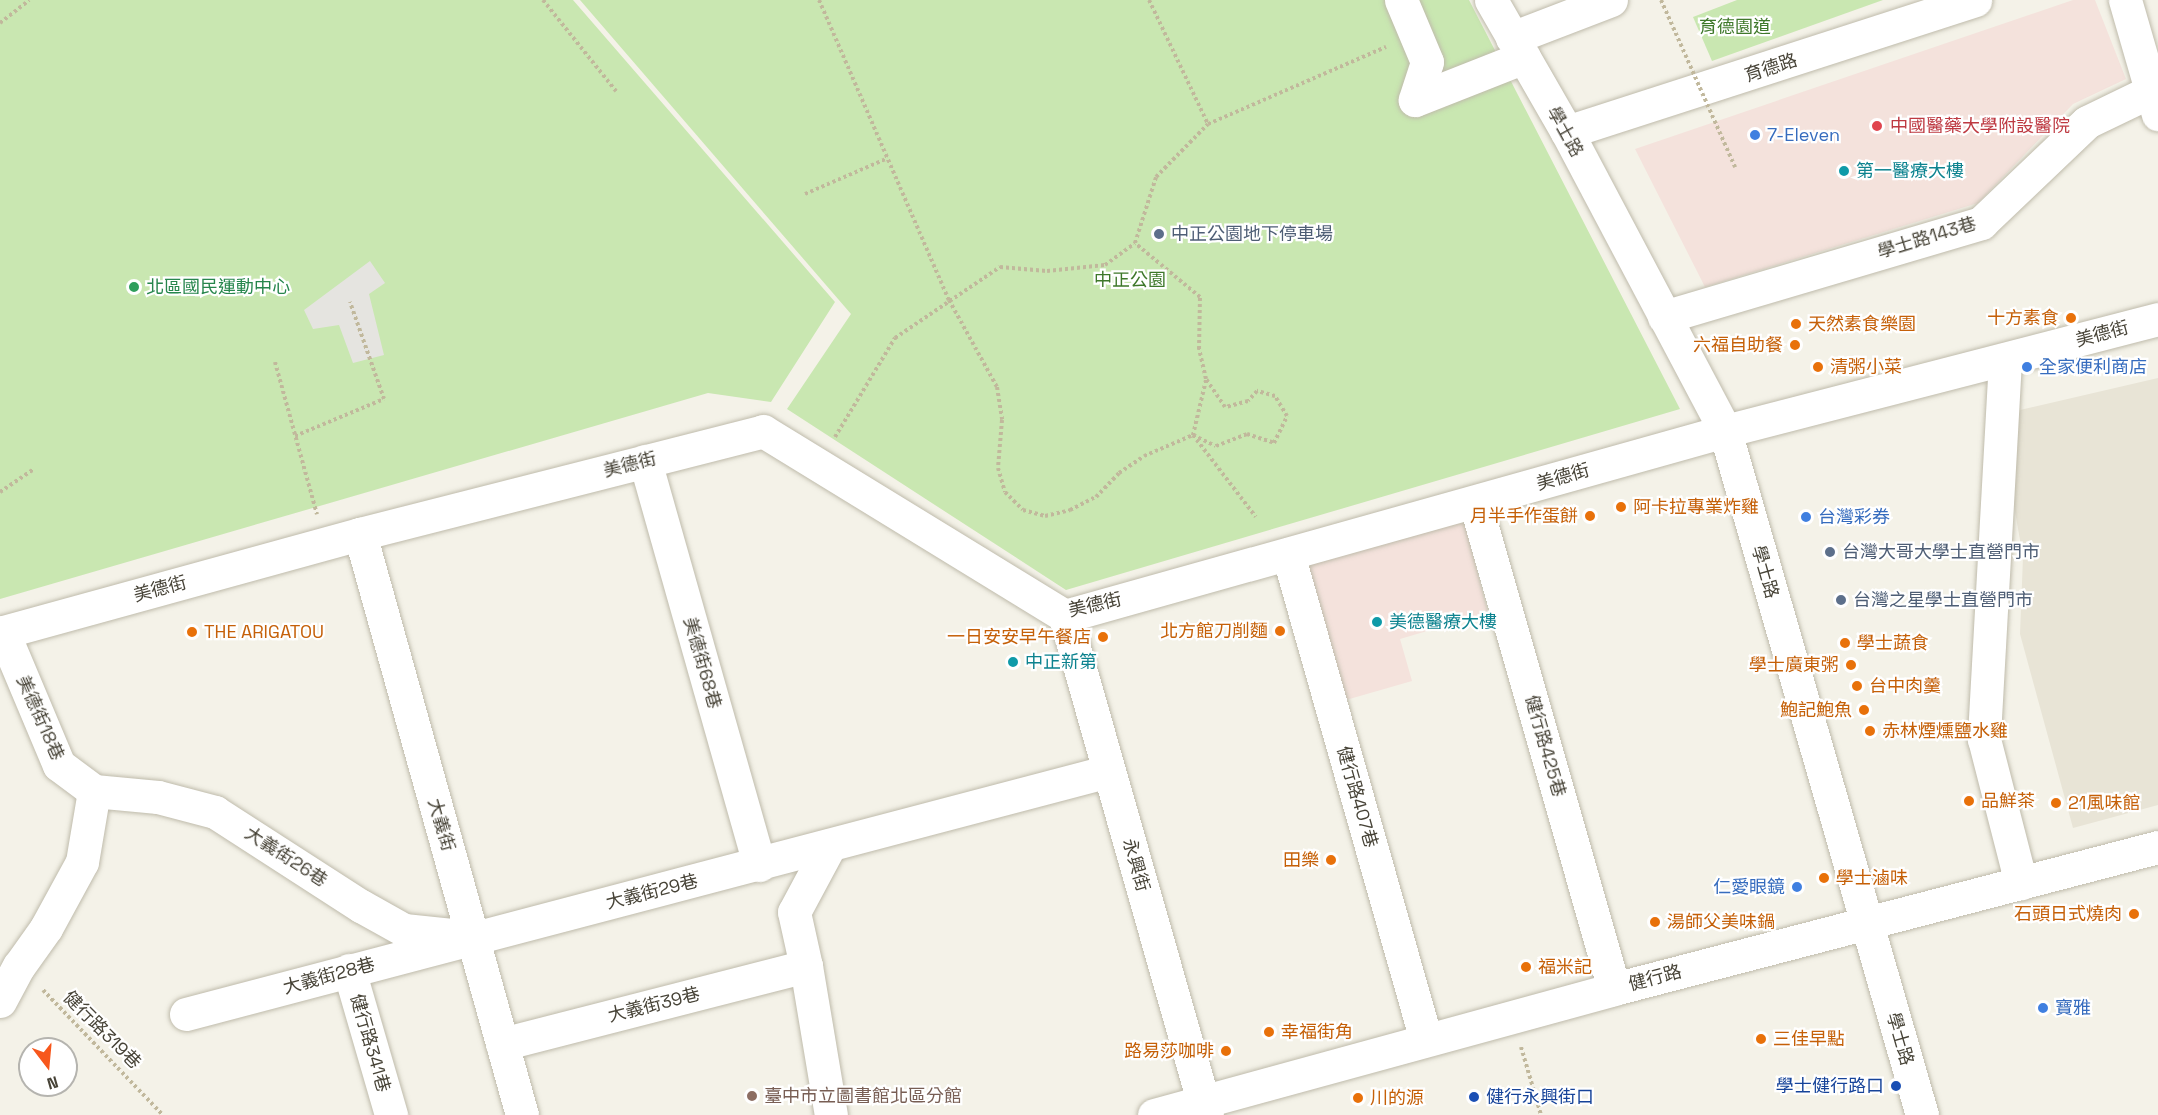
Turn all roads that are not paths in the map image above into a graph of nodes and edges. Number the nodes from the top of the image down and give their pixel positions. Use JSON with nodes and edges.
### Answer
{"nodes":[{"id":1,"x":1401,"y":0,"type":"edge"},
{"id":2,"x":1491,"y":0,"type":"edge"},
{"id":3,"x":1611,"y":0,"type":"edge"},
{"id":4,"x":1975,"y":0,"type":"edge"},
{"id":5,"x":2125,"y":0,"type":"edge"},
{"id":6,"x":1518,"y":47,"type":"junction"},
{"id":7,"x":2155,"y":103,"type":"edge"},
{"id":8,"x":1567,"y":132,"type":"junction"},
{"id":9,"x":1665,"y":317,"type":"junction"},
{"id":10,"x":2158,"y":319,"type":"edge"},
{"id":11,"x":2005,"y":360,"type":"junction"},
{"id":12,"x":1725,"y":431,"type":"junction"},
{"id":13,"x":645,"y":461,"type":"junction"},
{"id":14,"x":1475,"y":502,"type":"junction"},
{"id":15,"x":360,"y":534,"type":"junction"},
{"id":16,"x":1288,"y":554,"type":"junction"},
{"id":17,"x":1065,"y":616,"type":"junction"},
{"id":18,"x":2,"y":633,"type":"edge"},
{"id":19,"x":1109,"y":771,"type":"junction"},
{"id":20,"x":94,"y":791,"type":"junction"},
{"id":21,"x":830,"y":845,"type":"junction"},
{"id":22,"x":2158,"y":847,"type":"edge"},
{"id":23,"x":759,"y":865,"type":"junction"},
{"id":24,"x":2021,"y":883,"type":"junction"},
{"id":25,"x":1866,"y":922,"type":"junction"},
{"id":26,"x":472,"y":937,"type":"junction"},
{"id":27,"x":806,"y":966,"type":"junction"},
{"id":28,"x":349,"y":970,"type":"junction"},
{"id":29,"x":1614,"y":989,"type":"junction"},
{"id":30,"x":0,"y":1001,"type":"edge"},
{"id":31,"x":186,"y":1014,"type":"dead end"},
{"id":32,"x":1426,"y":1040,"type":"junction"},
{"id":33,"x":502,"y":1044,"type":"junction"},
{"id":34,"x":1205,"y":1108,"type":"edge"},
{"id":35,"x":391,"y":1115,"type":"edge"},
{"id":36,"x":522,"y":1115,"type":"edge"},
{"id":37,"x":831,"y":1115,"type":"edge"},
{"id":38,"x":1154,"y":1115,"type":"edge"},
{"id":39,"x":1922,"y":1115,"type":"edge"}],
"edges":[{"from":1,"to":6,"type":"street"},
{"from":2,"to":6,"type":"street","name":"學士路"},
{"from":3,"to":6,"type":"street"},
{"from":4,"to":8,"type":"street","name":"育德路"},
{"from":5,"to":7,"type":"street"},
{"from":6,"to":8,"type":"street","name":"學士路"},
{"from":7,"to":9,"type":"street","name":"學士路143巷"},
{"from":8,"to":9,"type":"street","name":"學士路"},
{"from":9,"to":12,"type":"street","name":"學士路"},
{"from":10,"to":11,"type":"street","name":"美德街"},
{"from":11,"to":12,"type":"street","name":"美德街"},
{"from":11,"to":24,"type":"street"},
{"from":12,"to":14,"type":"street","name":"美德街"},
{"from":12,"to":25,"type":"street","name":"學士路"},
{"from":13,"to":15,"type":"street","name":"美德街"},
{"from":13,"to":17,"type":"street","name":"美德街"},
{"from":13,"to":23,"type":"street","name":"美德街68巷"},
{"from":14,"to":16,"type":"street","name":"美德街"},
{"from":14,"to":29,"type":"street","name":"健行路425巷"},
{"from":15,"to":18,"type":"street","name":"美德街"},
{"from":15,"to":26,"type":"street","name":"大義街"},
{"from":16,"to":17,"type":"street","name":"美德街"},
{"from":16,"to":32,"type":"street","name":"健行路407巷"},
{"from":17,"to":19,"type":"street","name":"永興街"},
{"from":18,"to":20,"type":"street","name":"美德街18巷"},
{"from":19,"to":21,"type":"street","name":"大義街29巷"},
{"from":19,"to":34,"type":"street","name":"永興街"},
{"from":20,"to":26,"type":"street","name":"大義街26巷"},
{"from":20,"to":30,"type":"street"},
{"from":21,"to":23,"type":"street","name":"大義街29巷"},
{"from":21,"to":27,"type":"street"},
{"from":22,"to":24,"type":"street","name":"健行路"},
{"from":23,"to":26,"type":"street","name":"大義街29巷"},
{"from":24,"to":25,"type":"street","name":"健行路"},
{"from":25,"to":29,"type":"street","name":"健行路"},
{"from":25,"to":39,"type":"street","name":"學士路"},
{"from":26,"to":28,"type":"street","name":"大義街28巷"},
{"from":26,"to":33,"type":"street","name":"大義街"},
{"from":27,"to":33,"type":"street","name":"大義街39巷"},
{"from":27,"to":37,"type":"street"},
{"from":28,"to":31,"type":"street","name":"大義街28巷"},
{"from":28,"to":35,"type":"street","name":"健行路341巷"},
{"from":29,"to":32,"type":"street","name":"健行路"},
{"from":32,"to":34,"type":"street","name":"健行路"},
{"from":33,"to":36,"type":"street","name":"大義街"},
{"from":34,"to":38,"type":"street","name":"健行路"}]}
